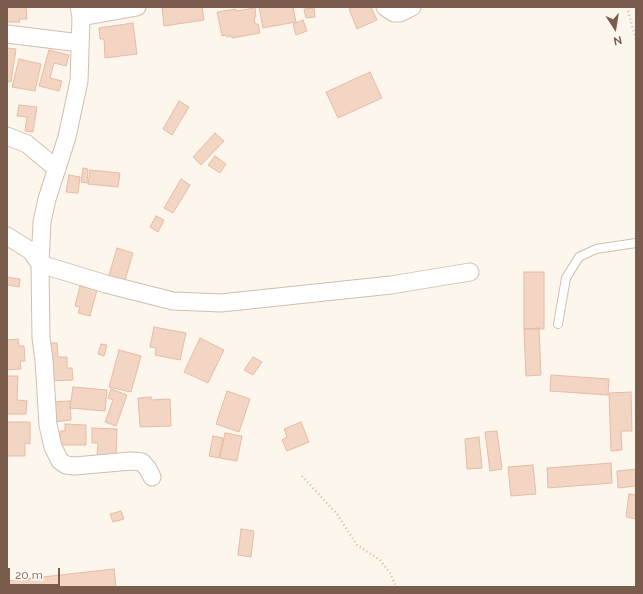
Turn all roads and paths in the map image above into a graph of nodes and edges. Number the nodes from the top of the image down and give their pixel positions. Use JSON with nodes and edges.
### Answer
{"nodes":[{"id":1,"x":137,"y":7,"type":"edge"},
{"id":2,"x":385,"y":7,"type":"edge"},
{"id":3,"x":412,"y":7,"type":"edge"},
{"id":4,"x":627,"y":7,"type":"edge"},
{"id":5,"x":80,"y":12,"type":"edge"},
{"id":6,"x":7,"y":34,"type":"edge"},
{"id":7,"x":636,"y":39,"type":"edge"},
{"id":8,"x":80,"y":43,"type":"junction"},
{"id":9,"x":7,"y":136,"type":"edge"},
{"id":10,"x":57,"y":170,"type":"junction"},
{"id":11,"x":7,"y":236,"type":"edge"},
{"id":12,"x":636,"y":243,"type":"edge"},
{"id":13,"x":40,"y":264,"type":"junction"},
{"id":14,"x":470,"y":272,"type":"dead end"},
{"id":15,"x":558,"y":324,"type":"dead end"},
{"id":16,"x":302,"y":476,"type":"dead end"},
{"id":17,"x":152,"y":477,"type":"dead end"},
{"id":18,"x":396,"y":587,"type":"edge"}],
"edges":[{"from":1,"to":5,"type":"street"},
{"from":2,"to":3,"type":"street"},
{"from":4,"to":7,"type":"path"},
{"from":5,"to":8,"type":"street"},
{"from":6,"to":8,"type":"street"},
{"from":8,"to":10,"type":"street"},
{"from":9,"to":10,"type":"street"},
{"from":10,"to":13,"type":"street"},
{"from":11,"to":13,"type":"street"},
{"from":12,"to":15,"type":"lane"},
{"from":13,"to":14,"type":"street"},
{"from":13,"to":17,"type":"street"},
{"from":16,"to":18,"type":"path"}]}
